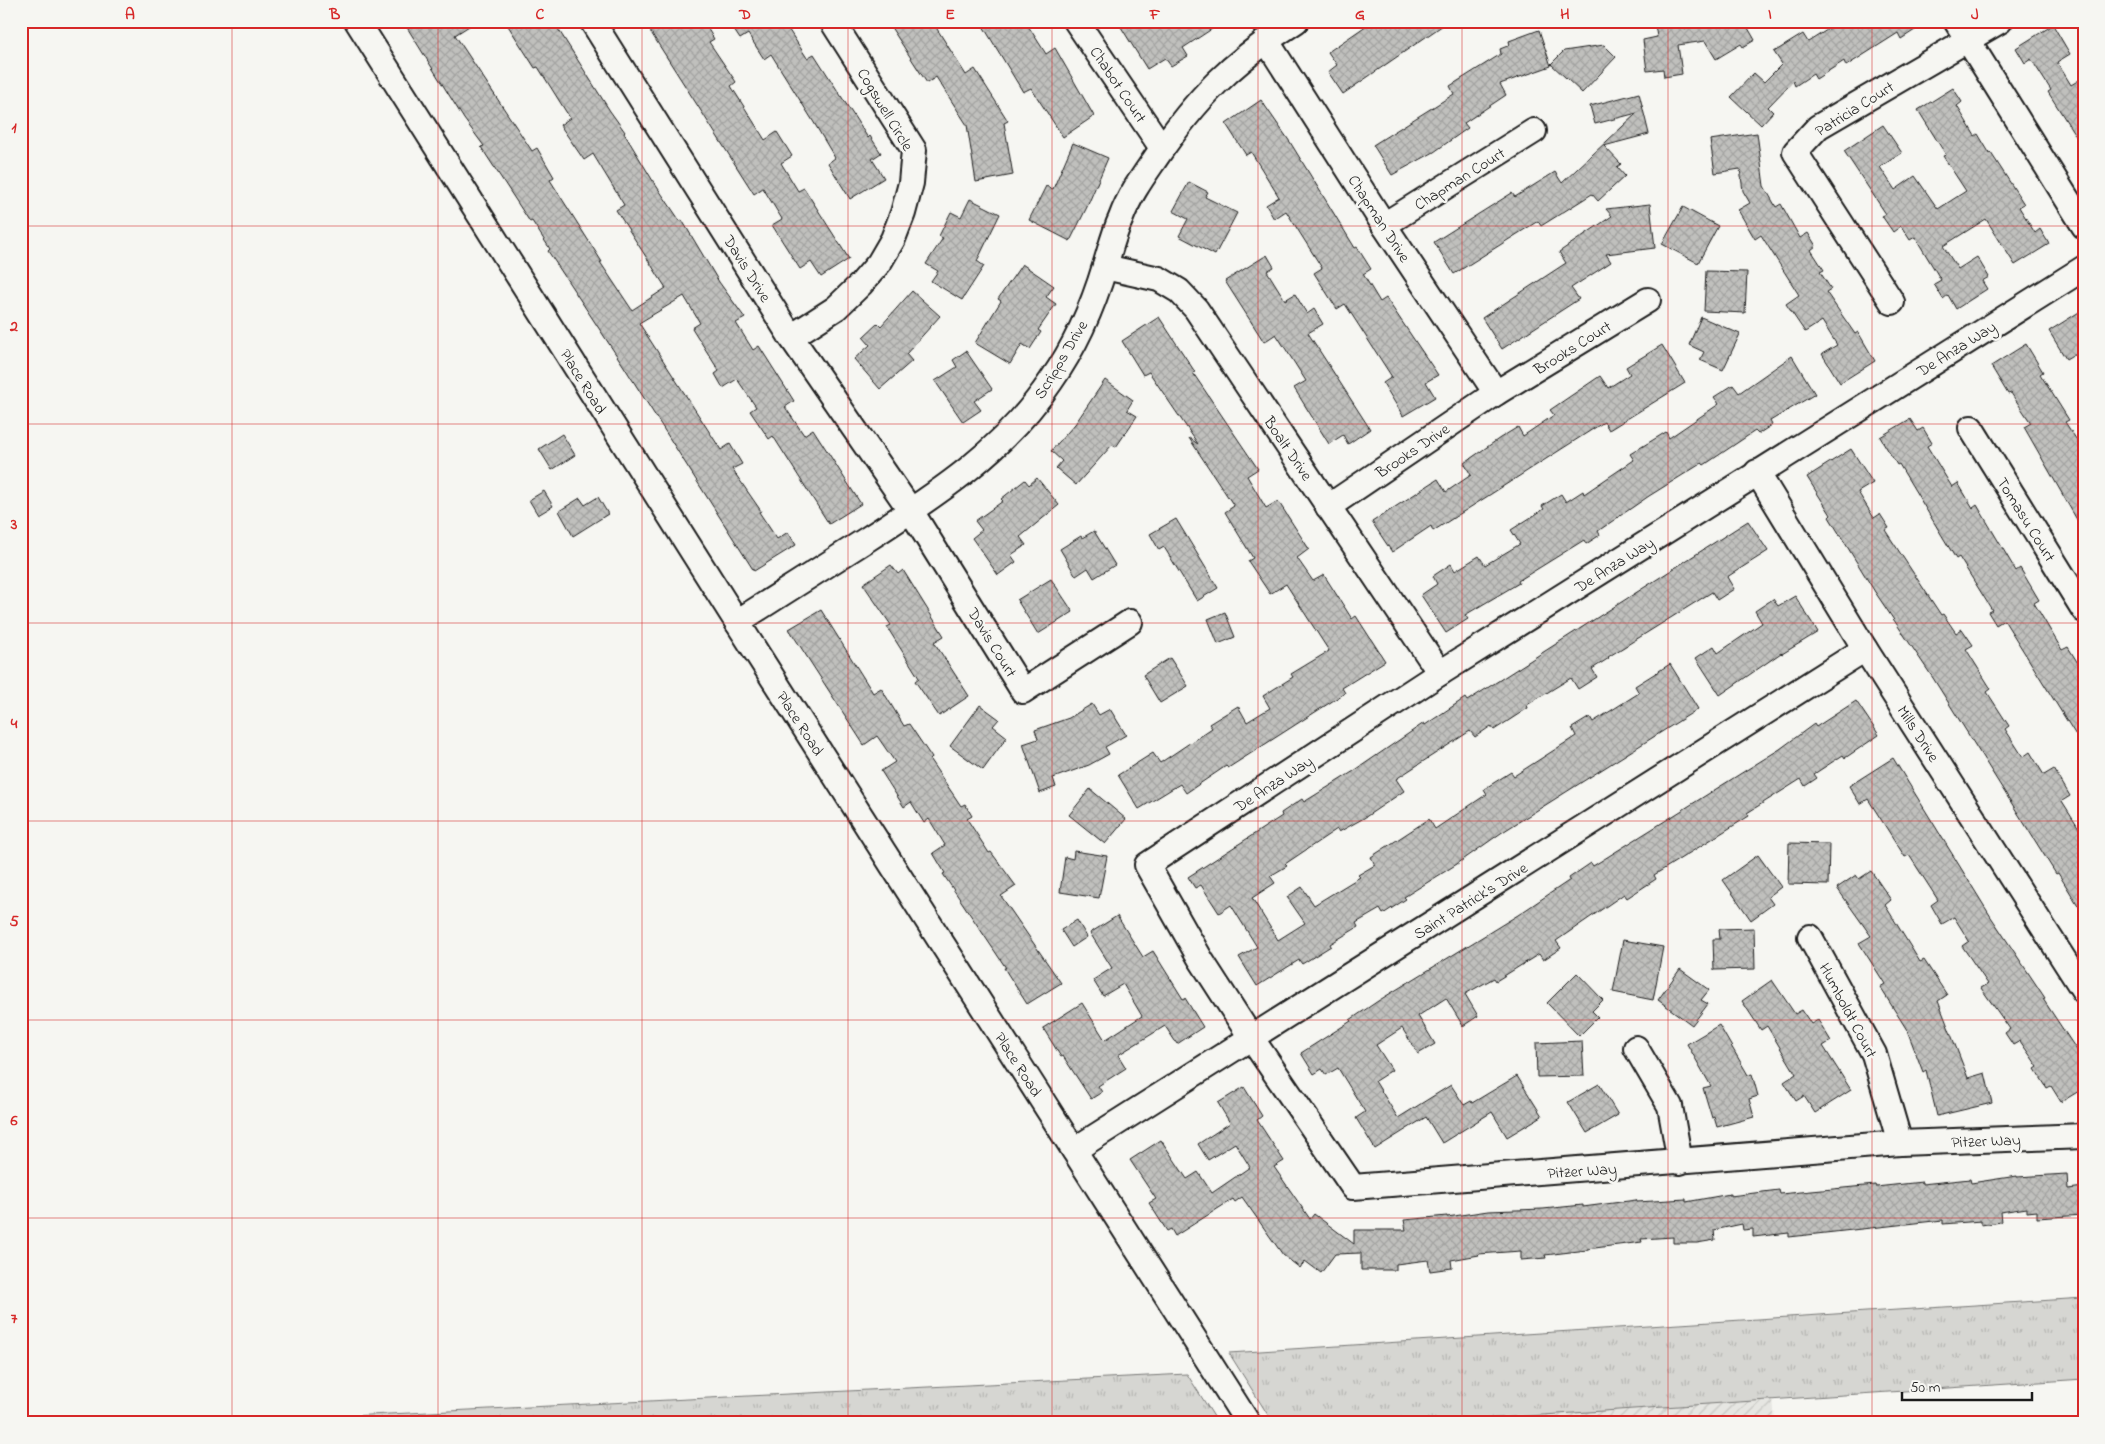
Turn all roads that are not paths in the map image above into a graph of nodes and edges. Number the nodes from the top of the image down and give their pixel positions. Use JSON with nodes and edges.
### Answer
{"nodes":[{"id":1,"x":357,"y":21,"type":"edge"},
{"id":2,"x":592,"y":21,"type":"edge"},
{"id":3,"x":832,"y":21,"type":"edge"},
{"id":4,"x":1076,"y":21,"type":"edge"},
{"id":5,"x":1296,"y":21,"type":"edge"},
{"id":6,"x":2000,"y":21,"type":"edge"},
{"id":7,"x":1962,"y":31,"type":"edge"},
{"id":8,"x":1266,"y":40,"type":"junction"},
{"id":9,"x":1534,"y":131,"type":"dead end"},
{"id":10,"x":1162,"y":148,"type":"junction"},
{"id":11,"x":1384,"y":224,"type":"junction"},
{"id":12,"x":2084,"y":226,"type":"edge"},
{"id":13,"x":1105,"y":267,"type":"junction"},
{"id":14,"x":2084,"y":268,"type":"edge"},
{"id":15,"x":1648,"y":300,"type":"dead end"},
{"id":16,"x":1892,"y":302,"type":"dead end"},
{"id":17,"x":791,"y":336,"type":"junction"},
{"id":18,"x":1496,"y":393,"type":"junction"},
{"id":19,"x":1970,"y":428,"type":"dead end"},
{"id":20,"x":1757,"y":472,"type":"junction"},
{"id":21,"x":1328,"y":507,"type":"junction"},
{"id":22,"x":911,"y":511,"type":"junction"},
{"id":23,"x":2084,"y":610,"type":"edge"},
{"id":24,"x":737,"y":622,"type":"junction"},
{"id":25,"x":1130,"y":622,"type":"dead end"},
{"id":26,"x":1865,"y":649,"type":"junction"},
{"id":27,"x":1440,"y":673,"type":"junction"},
{"id":28,"x":1147,"y":865,"type":"joint"},
{"id":29,"x":1810,"y":937,"type":"dead end"},
{"id":30,"x":2084,"y":991,"type":"edge"},
{"id":31,"x":1252,"y":1039,"type":"junction"},
{"id":32,"x":1636,"y":1048,"type":"dead end"},
{"id":33,"x":2084,"y":1136,"type":"edge"},
{"id":34,"x":1900,"y":1144,"type":"junction"},
{"id":35,"x":1074,"y":1150,"type":"junction"},
{"id":36,"x":1680,"y":1162,"type":"junction"},
{"id":37,"x":1248,"y":1423,"type":"edge"}],
"edges":[{"from":1,"to":24,"type":"street","name":"Place Road"},
{"from":2,"to":17,"type":"street","name":"Davis Drive"},
{"from":3,"to":17,"type":"street","name":"Cogswell Circle"},
{"from":4,"to":10,"type":"street","name":"Chabot Court"},
{"from":5,"to":8,"type":"street","name":"Scripps Drive"},
{"from":6,"to":7,"type":"street"},
{"from":7,"to":12,"type":"street"},
{"from":7,"to":16,"type":"street","name":"Patricia Court"},
{"from":8,"to":10,"type":"street","name":"Scripps Drive"},
{"from":8,"to":11,"type":"street","name":"Chapman Drive"},
{"from":9,"to":11,"type":"street","name":"Chapman Court"},
{"from":10,"to":13,"type":"street","name":"Scripps Drive"},
{"from":11,"to":18,"type":"street","name":"Chapman Drive"},
{"from":13,"to":21,"type":"street","name":"Boalt Drive"},
{"from":13,"to":22,"type":"street","name":"Scripps Drive"},
{"from":14,"to":20,"type":"street","name":"De Anza Way"},
{"from":15,"to":18,"type":"street","name":"Brooks Court"},
{"from":17,"to":22,"type":"street","name":"Davis Drive"},
{"from":18,"to":21,"type":"street","name":"Brooks Drive"},
{"from":19,"to":23,"type":"street","name":"Tomasu Court"},
{"from":20,"to":26,"type":"street","name":"Mills Drive"},
{"from":20,"to":27,"type":"street","name":"De Anza Way"},
{"from":21,"to":27,"type":"street","name":"Boalt Drive"},
{"from":22,"to":24,"type":"street","name":"Scripps Drive"},
{"from":22,"to":25,"type":"street","name":"Davis Court"},
{"from":24,"to":35,"type":"street","name":"Place Road"},
{"from":26,"to":30,"type":"street","name":"Mills Drive"},
{"from":26,"to":31,"type":"street","name":"Saint Patrick's Drive"},
{"from":27,"to":28,"type":"street","name":"De Anza Way"},
{"from":28,"to":31,"type":"street","name":"Pitzer Way"},
{"from":29,"to":34,"type":"street","name":"Humboldt Court"},
{"from":31,"to":35,"type":"street","name":"Saint Patrick's Drive"},
{"from":31,"to":36,"type":"street","name":"Pitzer Way"},
{"from":32,"to":36,"type":"street"},
{"from":33,"to":34,"type":"street","name":"Pitzer Way"},
{"from":34,"to":36,"type":"street","name":"Pitzer Way"},
{"from":35,"to":37,"type":"street","name":"Place Road"}]}
